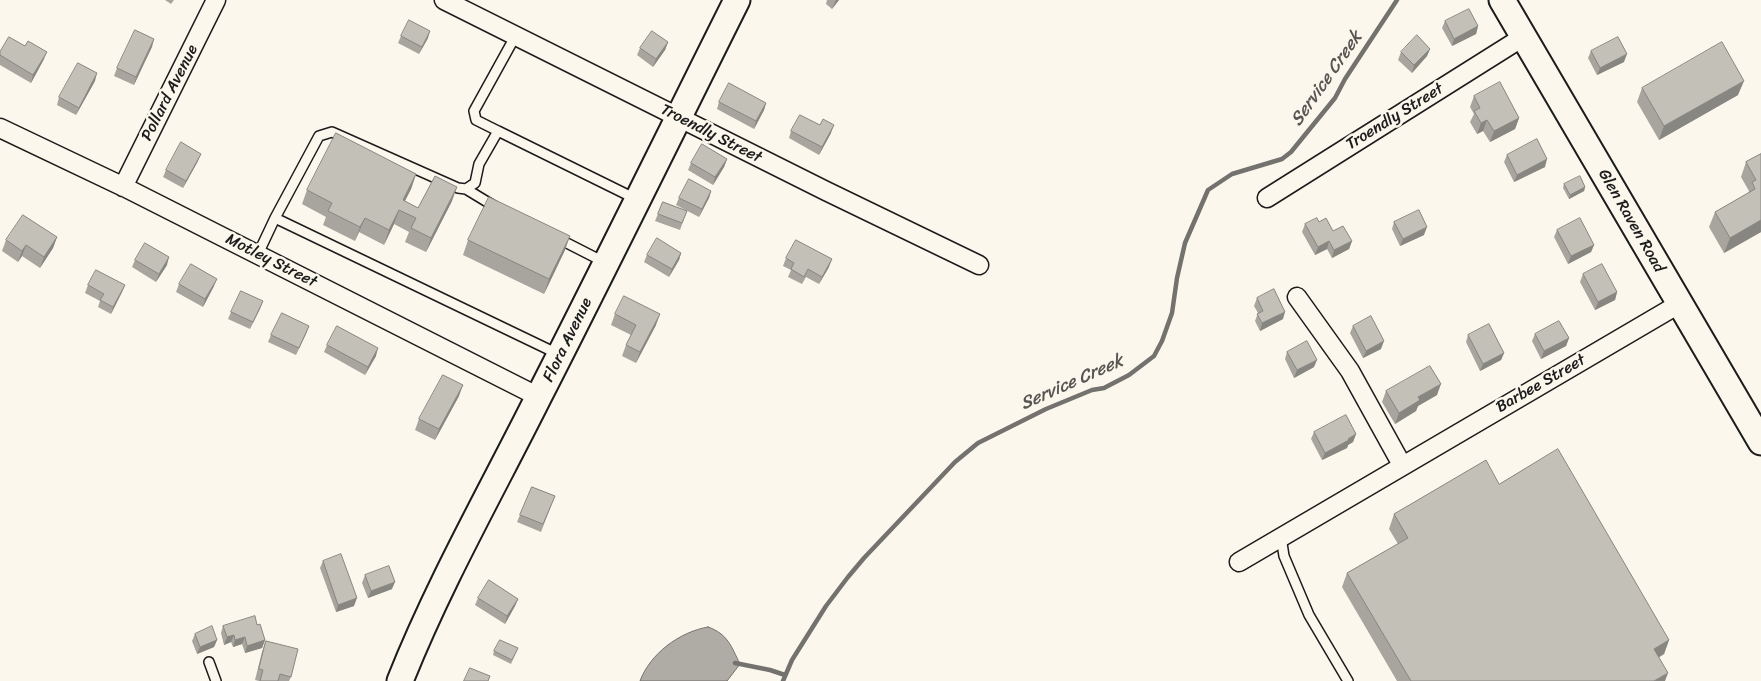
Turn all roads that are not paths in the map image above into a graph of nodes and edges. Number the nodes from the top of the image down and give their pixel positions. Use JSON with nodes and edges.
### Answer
{"nodes":[{"id":1,"x":216,"y":0,"type":"edge"},
{"id":2,"x":444,"y":0,"type":"edge"},
{"id":3,"x":737,"y":0,"type":"edge"},
{"id":4,"x":1502,"y":0,"type":"edge"},
{"id":5,"x":516,"y":35,"type":"junction"},
{"id":6,"x":1523,"y":37,"type":"junction"},
{"id":7,"x":679,"y":117,"type":"junction"},
{"id":8,"x":0,"y":128,"type":"edge"},
{"id":9,"x":498,"y":131,"type":"junction"},
{"id":10,"x":122,"y":187,"type":"junction"},
{"id":11,"x":466,"y":189,"type":"junction"},
{"id":12,"x":1268,"y":198,"type":"dead end"},
{"id":13,"x":637,"y":200,"type":"junction"},
{"id":14,"x":494,"y":206,"type":"edge"},
{"id":15,"x":275,"y":218,"type":"junction"},
{"id":16,"x":552,"y":236,"type":"edge"},
{"id":17,"x":258,"y":254,"type":"junction"},
{"id":18,"x":606,"y":263,"type":"junction"},
{"id":19,"x":979,"y":265,"type":"dead end"},
{"id":20,"x":1297,"y":297,"type":"dead end"},
{"id":21,"x":1679,"y":304,"type":"junction"},
{"id":22,"x":560,"y":355,"type":"junction"},
{"id":23,"x":539,"y":397,"type":"junction"},
{"id":24,"x":1761,"y":442,"type":"edge"},
{"id":25,"x":1402,"y":466,"type":"junction"},
{"id":26,"x":1281,"y":537,"type":"junction"},
{"id":27,"x":1239,"y":562,"type":"dead end"},
{"id":28,"x":209,"y":662,"type":"dead end"},
{"id":29,"x":216,"y":681,"type":"edge"},
{"id":30,"x":400,"y":681,"type":"edge"},
{"id":31,"x":1348,"y":681,"type":"edge"}],
"edges":[{"from":1,"to":10,"type":"street","name":"Pollard Avenue"},
{"from":2,"to":5,"type":"street","name":"Troendly Street"},
{"from":3,"to":7,"type":"street","name":"Flora Avenue"},
{"from":4,"to":6,"type":"street","name":"Glen Raven Road"},
{"from":5,"to":7,"type":"street","name":"Troendly Street"},
{"from":5,"to":9,"type":"lane"},
{"from":6,"to":12,"type":"street","name":"Troendly Street"},
{"from":6,"to":21,"type":"street","name":"Glen Raven Road"},
{"from":7,"to":13,"type":"street","name":"Flora Avenue"},
{"from":7,"to":19,"type":"street","name":"Troendly Street"},
{"from":8,"to":10,"type":"street","name":"Motley Street"},
{"from":9,"to":11,"type":"lane"},
{"from":9,"to":13,"type":"lane"},
{"from":10,"to":17,"type":"street","name":"Motley Street"},
{"from":11,"to":14,"type":"lane"},
{"from":11,"to":15,"type":"lane"},
{"from":13,"to":18,"type":"street","name":"Flora Avenue"},
{"from":15,"to":17,"type":"lane"},
{"from":15,"to":22,"type":"lane"},
{"from":16,"to":18,"type":"lane"},
{"from":17,"to":23,"type":"street","name":"Motley Street"},
{"from":18,"to":22,"type":"street","name":"Flora Avenue"},
{"from":20,"to":25,"type":"street"},
{"from":21,"to":24,"type":"street","name":"Glen Raven Road"},
{"from":21,"to":25,"type":"street","name":"Barbee Street"},
{"from":22,"to":23,"type":"street","name":"Flora Avenue"},
{"from":23,"to":30,"type":"street","name":"Flora Avenue"},
{"from":25,"to":26,"type":"street","name":"Barbee Street"},
{"from":26,"to":27,"type":"street","name":"Barbee Street"},
{"from":26,"to":31,"type":"lane"},
{"from":28,"to":29,"type":"lane"}]}
